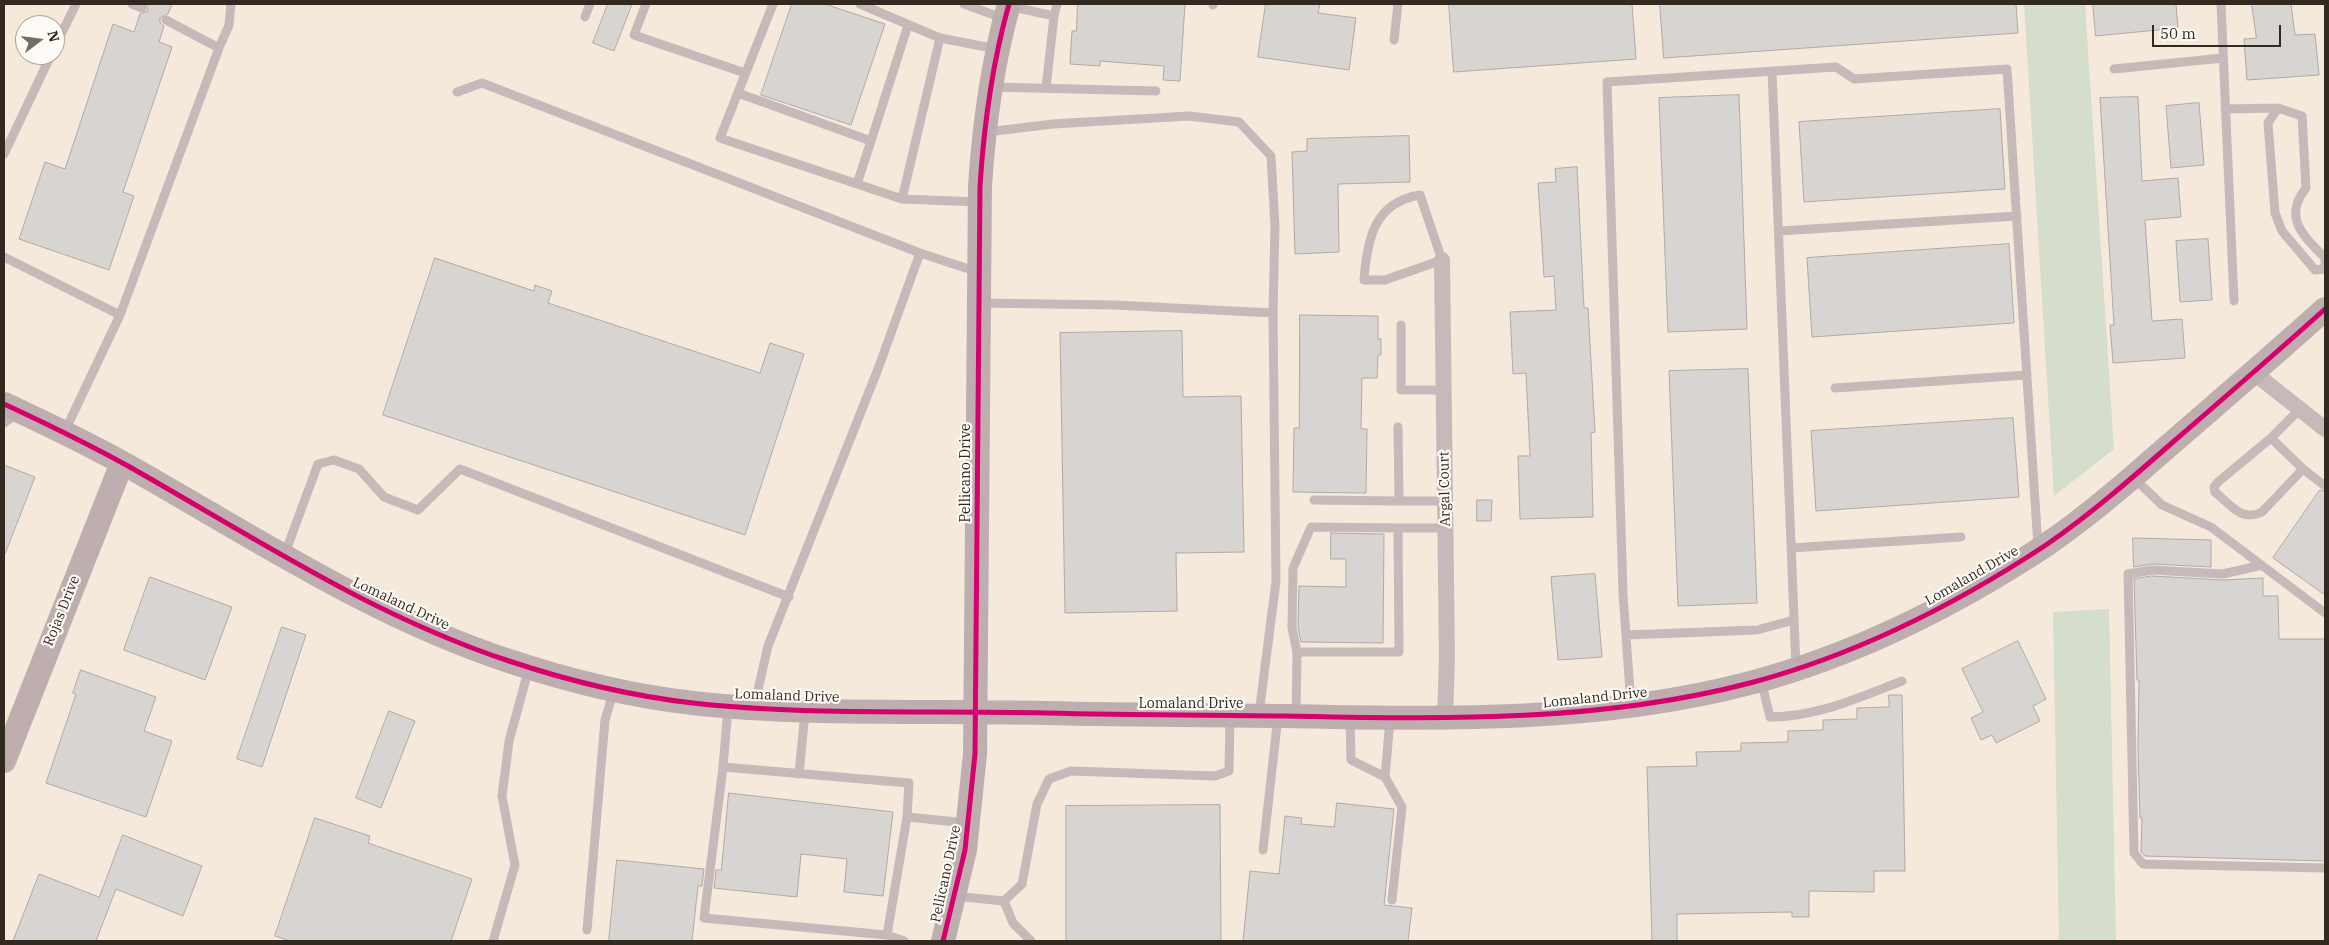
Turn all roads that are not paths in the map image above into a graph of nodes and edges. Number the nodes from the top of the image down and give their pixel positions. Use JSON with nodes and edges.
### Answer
{"nodes":[{"id":1,"x":76,"y":4,"type":"edge"},
{"id":2,"x":132,"y":4,"type":"edge"},
{"id":3,"x":231,"y":4,"type":"edge"},
{"id":4,"x":590,"y":4,"type":"edge"},
{"id":5,"x":646,"y":4,"type":"edge"},
{"id":6,"x":773,"y":4,"type":"edge"},
{"id":7,"x":860,"y":4,"type":"edge"},
{"id":8,"x":964,"y":4,"type":"edge"},
{"id":9,"x":1057,"y":4,"type":"edge"},
{"id":10,"x":1398,"y":4,"type":"edge"},
{"id":11,"x":2221,"y":4,"type":"edge"},
{"id":12,"x":142,"y":8,"type":"dead end"},
{"id":13,"x":1008,"y":10,"type":"edge"},
{"id":14,"x":1054,"y":16,"type":"junction"},
{"id":15,"x":585,"y":17,"type":"dead end"},
{"id":16,"x":166,"y":20,"type":"dead end"},
{"id":17,"x":908,"y":25,"type":"junction"},
{"id":18,"x":65,"y":27,"type":"edge"},
{"id":19,"x":940,"y":38,"type":"junction"},
{"id":20,"x":1394,"y":40,"type":"dead end"},
{"id":21,"x":219,"y":48,"type":"junction"},
{"id":22,"x":998,"y":50,"type":"junction"},
{"id":23,"x":2223,"y":58,"type":"junction"},
{"id":24,"x":46,"y":65,"type":"edge"},
{"id":25,"x":2114,"y":69,"type":"dead end"},
{"id":26,"x":1772,"y":72,"type":"junction"},
{"id":27,"x":745,"y":74,"type":"junction"},
{"id":28,"x":990,"y":87,"type":"junction"},
{"id":29,"x":1046,"y":88,"type":"junction"},
{"id":30,"x":1156,"y":91,"type":"dead end"},
{"id":31,"x":457,"y":92,"type":"dead end"},
{"id":32,"x":738,"y":93,"type":"junction"},
{"id":33,"x":2278,"y":108,"type":"junction"},
{"id":34,"x":2225,"y":109,"type":"junction"},
{"id":35,"x":984,"y":132,"type":"junction"},
{"id":36,"x":871,"y":141,"type":"junction"},
{"id":37,"x":4,"y":154,"type":"edge"},
{"id":38,"x":857,"y":184,"type":"junction"},
{"id":39,"x":902,"y":199,"type":"junction"},
{"id":40,"x":980,"y":202,"type":"junction"},
{"id":41,"x":2017,"y":216,"type":"junction"},
{"id":42,"x":1779,"y":231,"type":"junction"},
{"id":43,"x":920,"y":253,"type":"junction"},
{"id":44,"x":4,"y":257,"type":"edge"},
{"id":45,"x":1442,"y":260,"type":"junction"},
{"id":46,"x":2325,"y":269,"type":"edge"},
{"id":47,"x":978,"y":272,"type":"junction"},
{"id":48,"x":2234,"y":301,"type":"dead end"},
{"id":49,"x":979,"y":303,"type":"junction"},
{"id":50,"x":2325,"y":309,"type":"edge"},
{"id":51,"x":1273,"y":312,"type":"junction"},
{"id":52,"x":120,"y":314,"type":"junction"},
{"id":53,"x":1401,"y":325,"type":"dead end"},
{"id":54,"x":2254,"y":373,"type":"junction"},
{"id":55,"x":2027,"y":375,"type":"junction"},
{"id":56,"x":1835,"y":388,"type":"dead end"},
{"id":57,"x":1443,"y":390,"type":"junction"},
{"id":58,"x":2301,"y":408,"type":"junction"},
{"id":59,"x":9,"y":413,"type":"edge"},
{"id":60,"x":1398,"y":427,"type":"dead end"},
{"id":61,"x":2325,"y":429,"type":"edge"},
{"id":62,"x":64,"y":434,"type":"junction"},
{"id":63,"x":2271,"y":438,"type":"junction"},
{"id":64,"x":122,"y":462,"type":"junction"},
{"id":65,"x":2303,"y":469,"type":"junction"},
{"id":66,"x":2133,"y":477,"type":"junction"},
{"id":67,"x":2325,"y":486,"type":"edge"},
{"id":68,"x":1314,"y":500,"type":"dead end"},
{"id":69,"x":1445,"y":501,"type":"junction"},
{"id":70,"x":1398,"y":502,"type":"junction"},
{"id":71,"x":1398,"y":528,"type":"junction"},
{"id":72,"x":1446,"y":528,"type":"junction"},
{"id":73,"x":1961,"y":537,"type":"dead end"},
{"id":74,"x":1791,"y":548,"type":"junction"},
{"id":75,"x":2038,"y":550,"type":"junction"},
{"id":76,"x":284,"y":557,"type":"junction"},
{"id":77,"x":2262,"y":565,"type":"junction"},
{"id":78,"x":789,"y":597,"type":"junction"},
{"id":79,"x":2325,"y":613,"type":"edge"},
{"id":80,"x":1794,"y":620,"type":"junction"},
{"id":81,"x":1626,"y":635,"type":"junction"},
{"id":82,"x":1297,"y":652,"type":"junction"},
{"id":83,"x":529,"y":667,"type":"junction"},
{"id":84,"x":1796,"y":669,"type":"junction"},
{"id":85,"x":1761,"y":680,"type":"junction"},
{"id":86,"x":1902,"y":682,"type":"dead end"},
{"id":87,"x":614,"y":690,"type":"junction"},
{"id":88,"x":729,"y":705,"type":"junction"},
{"id":89,"x":754,"y":706,"type":"junction"},
{"id":90,"x":1631,"y":707,"type":"junction"},
{"id":91,"x":805,"y":710,"type":"junction"},
{"id":92,"x":976,"y":712,"type":"junction"},
{"id":93,"x":1230,"y":716,"type":"junction"},
{"id":94,"x":1278,"y":716,"type":"junction"},
{"id":95,"x":1391,"y":717,"type":"junction"},
{"id":96,"x":1445,"y":718,"type":"junction"},
{"id":97,"x":1350,"y":719,"type":"junction"},
{"id":98,"x":4,"y":761,"type":"edge"},
{"id":99,"x":723,"y":767,"type":"junction"},
{"id":100,"x":799,"y":774,"type":"junction"},
{"id":101,"x":1385,"y":777,"type":"junction"},
{"id":102,"x":906,"y":817,"type":"junction"},
{"id":103,"x":969,"y":823,"type":"junction"},
{"id":104,"x":1263,"y":850,"type":"dead end"},
{"id":105,"x":2325,"y":868,"type":"edge"},
{"id":106,"x":954,"y":896,"type":"junction"},
{"id":107,"x":1392,"y":900,"type":"dead end"},
{"id":108,"x":1004,"y":901,"type":"junction"},
{"id":109,"x":587,"y":930,"type":"dead end"},
{"id":110,"x":887,"y":935,"type":"junction"},
{"id":111,"x":493,"y":941,"type":"edge"},
{"id":112,"x":904,"y":941,"type":"edge"},
{"id":113,"x":943,"y":941,"type":"edge"},
{"id":114,"x":1031,"y":941,"type":"edge"}],
"edges":[{"from":1,"to":18,"type":"lane"},
{"from":2,"to":12,"type":"lane"},
{"from":3,"to":21,"type":"lane"},
{"from":4,"to":15,"type":"lane"},
{"from":5,"to":27,"type":"lane"},
{"from":6,"to":27,"type":"lane"},
{"from":7,"to":17,"type":"lane"},
{"from":8,"to":13,"type":"lane"},
{"from":9,"to":14,"type":"lane"},
{"from":10,"to":20,"type":"lane"},
{"from":11,"to":23,"type":"lane"},
{"from":13,"to":14,"type":"lane"},
{"from":13,"to":22,"type":"street","name":"Pellicano Drive"},
{"from":14,"to":29,"type":"lane"},
{"from":16,"to":21,"type":"lane"},
{"from":17,"to":19,"type":"lane"},
{"from":17,"to":36,"type":"lane"},
{"from":19,"to":22,"type":"lane"},
{"from":19,"to":39,"type":"lane"},
{"from":21,"to":52,"type":"lane"},
{"from":22,"to":28,"type":"street","name":"Pellicano Drive"},
{"from":23,"to":25,"type":"lane"},
{"from":23,"to":34,"type":"lane"},
{"from":24,"to":37,"type":"lane"},
{"from":26,"to":41,"type":"lane"},
{"from":26,"to":42,"type":"lane"},
{"from":26,"to":81,"type":"lane"},
{"from":27,"to":32,"type":"lane"},
{"from":28,"to":29,"type":"lane"},
{"from":28,"to":35,"type":"street","name":"Pellicano Drive"},
{"from":29,"to":30,"type":"lane"},
{"from":31,"to":43,"type":"lane"},
{"from":32,"to":36,"type":"lane"},
{"from":32,"to":38,"type":"lane"},
{"from":33,"to":34,"type":"lane"},
{"from":33,"to":46,"type":"lane"},
{"from":33,"to":46,"type":"lane"},
{"from":34,"to":48,"type":"lane"},
{"from":35,"to":40,"type":"street","name":"Pellicano Drive"},
{"from":35,"to":51,"type":"lane"},
{"from":36,"to":38,"type":"lane"},
{"from":38,"to":39,"type":"lane"},
{"from":39,"to":40,"type":"lane"},
{"from":40,"to":47,"type":"street","name":"Pellicano Drive"},
{"from":41,"to":42,"type":"lane"},
{"from":41,"to":55,"type":"lane"},
{"from":42,"to":74,"type":"lane"},
{"from":43,"to":47,"type":"lane"},
{"from":43,"to":78,"type":"lane"},
{"from":44,"to":52,"type":"lane"},
{"from":45,"to":45,"type":"lane"},
{"from":45,"to":57,"type":"street","name":"Argal Court"},
{"from":47,"to":49,"type":"street","name":"Pellicano Drive"},
{"from":49,"to":51,"type":"lane"},
{"from":49,"to":92,"type":"street","name":"Pellicano Drive"},
{"from":50,"to":54,"type":"street","name":"Lomaland Drive"},
{"from":51,"to":94,"type":"lane"},
{"from":52,"to":62,"type":"lane"},
{"from":53,"to":57,"type":"lane"},
{"from":54,"to":58,"type":"street"},
{"from":54,"to":66,"type":"street","name":"Lomaland Drive"},
{"from":55,"to":56,"type":"lane"},
{"from":55,"to":75,"type":"lane"},
{"from":57,"to":69,"type":"street","name":"Argal Court"},
{"from":58,"to":61,"type":"street"},
{"from":58,"to":63,"type":"lane"},
{"from":59,"to":62,"type":"street","name":"Lomaland Drive"},
{"from":60,"to":70,"type":"lane"},
{"from":62,"to":64,"type":"street","name":"Lomaland Drive"},
{"from":63,"to":65,"type":"lane"},
{"from":63,"to":65,"type":"lane"},
{"from":64,"to":76,"type":"street","name":"Lomaland Drive"},
{"from":64,"to":98,"type":"street","name":"Rojas Drive"},
{"from":65,"to":67,"type":"lane"},
{"from":66,"to":75,"type":"street","name":"Lomaland Drive"},
{"from":66,"to":77,"type":"lane"},
{"from":68,"to":70,"type":"lane"},
{"from":69,"to":70,"type":"lane"},
{"from":69,"to":72,"type":"street","name":"Argal Court"},
{"from":71,"to":72,"type":"lane"},
{"from":71,"to":82,"type":"lane"},
{"from":71,"to":82,"type":"lane"},
{"from":72,"to":96,"type":"street","name":"Argal Court"},
{"from":73,"to":74,"type":"lane"},
{"from":74,"to":80,"type":"lane"},
{"from":75,"to":84,"type":"street","name":"Lomaland Drive"},
{"from":76,"to":78,"type":"lane"},
{"from":76,"to":83,"type":"street","name":"Lomaland Drive"},
{"from":77,"to":79,"type":"lane"},
{"from":77,"to":105,"type":"lane"},
{"from":78,"to":89,"type":"lane"},
{"from":80,"to":81,"type":"lane"},
{"from":80,"to":84,"type":"lane"},
{"from":81,"to":90,"type":"lane"},
{"from":82,"to":94,"type":"lane"},
{"from":83,"to":87,"type":"street","name":"Lomaland Drive"},
{"from":83,"to":111,"type":"lane"},
{"from":84,"to":85,"type":"street","name":"Lomaland Drive"},
{"from":85,"to":86,"type":"lane"},
{"from":85,"to":90,"type":"street","name":"Lomaland Drive"},
{"from":87,"to":88,"type":"street","name":"Lomaland Drive"},
{"from":87,"to":109,"type":"lane"},
{"from":88,"to":89,"type":"street","name":"Lomaland Drive"},
{"from":88,"to":99,"type":"lane"},
{"from":89,"to":91,"type":"street","name":"Lomaland Drive"},
{"from":90,"to":96,"type":"street","name":"Lomaland Drive"},
{"from":91,"to":92,"type":"street","name":"Lomaland Drive"},
{"from":91,"to":100,"type":"lane"},
{"from":92,"to":93,"type":"street","name":"Lomaland Drive"},
{"from":92,"to":103,"type":"street","name":"Pellicano Drive"},
{"from":93,"to":94,"type":"street","name":"Lomaland Drive"},
{"from":93,"to":108,"type":"lane"},
{"from":94,"to":97,"type":"street","name":"Lomaland Drive"},
{"from":94,"to":104,"type":"lane"},
{"from":95,"to":96,"type":"street","name":"Lomaland Drive"},
{"from":95,"to":97,"type":"street","name":"Lomaland Drive"},
{"from":95,"to":101,"type":"lane"},
{"from":97,"to":101,"type":"lane"},
{"from":99,"to":100,"type":"lane"},
{"from":99,"to":110,"type":"lane"},
{"from":100,"to":102,"type":"lane"},
{"from":101,"to":107,"type":"lane"},
{"from":102,"to":103,"type":"lane"},
{"from":102,"to":110,"type":"lane"},
{"from":103,"to":106,"type":"street","name":"Pellicano Drive"},
{"from":106,"to":108,"type":"lane"},
{"from":106,"to":113,"type":"street","name":"Pellicano Drive"},
{"from":108,"to":114,"type":"lane"},
{"from":110,"to":112,"type":"lane"}]}
